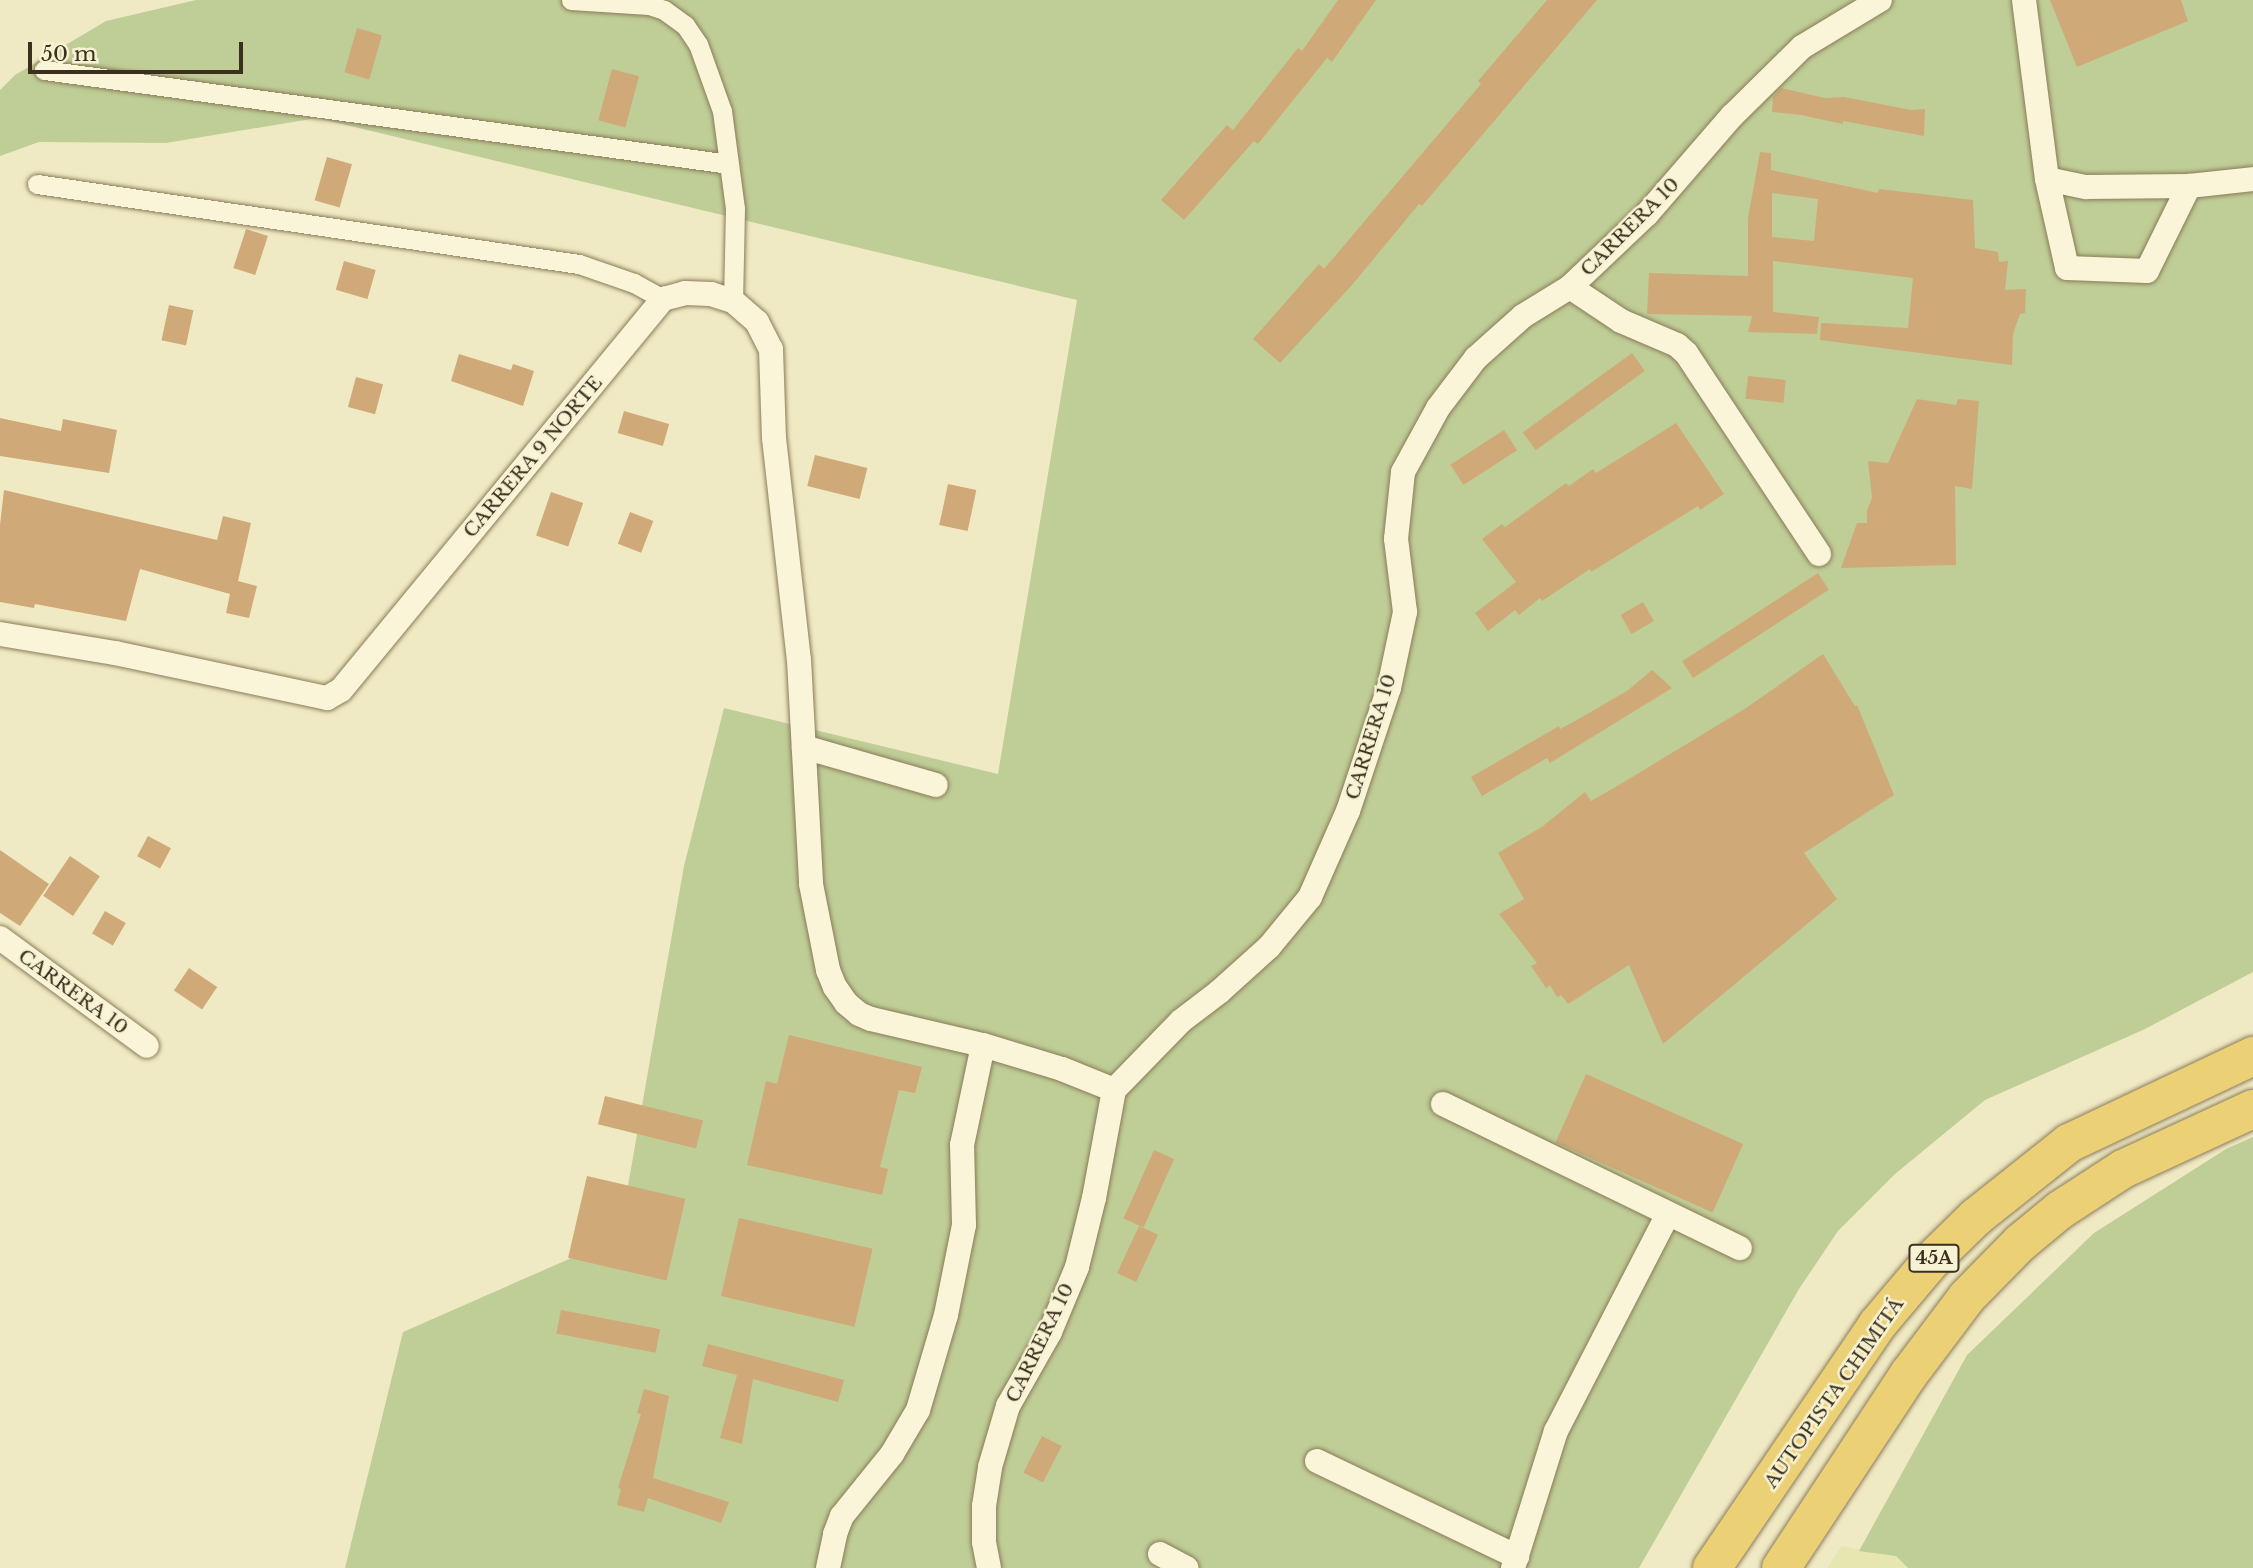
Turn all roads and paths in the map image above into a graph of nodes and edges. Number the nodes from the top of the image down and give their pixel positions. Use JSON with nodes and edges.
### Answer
{"nodes":[{"id":1,"x":571,"y":0,"type":"edge"},
{"id":2,"x":1880,"y":0,"type":"edge"},
{"id":3,"x":2024,"y":0,"type":"edge"},
{"id":4,"x":44,"y":70,"type":"dead end"},
{"id":5,"x":729,"y":164,"type":"junction"},
{"id":6,"x":2047,"y":179,"type":"junction"},
{"id":7,"x":2253,"y":179,"type":"edge"},
{"id":8,"x":37,"y":184,"type":"dead end"},
{"id":9,"x":2189,"y":186,"type":"junction"},
{"id":10,"x":1570,"y":287,"type":"junction"},
{"id":11,"x":663,"y":299,"type":"junction"},
{"id":12,"x":733,"y":301,"type":"junction"},
{"id":13,"x":1819,"y":554,"type":"dead end"},
{"id":14,"x":0,"y":634,"type":"edge"},
{"id":15,"x":804,"y":747,"type":"junction"},
{"id":16,"x":936,"y":785,"type":"dead end"},
{"id":17,"x":0,"y":938,"type":"edge"},
{"id":18,"x":983,"y":1045,"type":"junction"},
{"id":19,"x":146,"y":1046,"type":"dead end"},
{"id":20,"x":2253,"y":1056,"type":"edge"},
{"id":21,"x":1114,"y":1090,"type":"junction"},
{"id":22,"x":1443,"y":1104,"type":"dead end"},
{"id":23,"x":2253,"y":1110,"type":"edge"},
{"id":24,"x":1668,"y":1214,"type":"junction"},
{"id":25,"x":1740,"y":1248,"type":"dead end"},
{"id":26,"x":1317,"y":1461,"type":"dead end"},
{"id":27,"x":1160,"y":1554,"type":"dead end"},
{"id":28,"x":1515,"y":1562,"type":"edge"},
{"id":29,"x":828,"y":1568,"type":"edge"},
{"id":30,"x":989,"y":1568,"type":"edge"},
{"id":31,"x":1186,"y":1568,"type":"edge"},
{"id":32,"x":1712,"y":1568,"type":"edge"},
{"id":33,"x":1781,"y":1568,"type":"edge"}],
"edges":[{"from":1,"to":5,"type":"street"},
{"from":2,"to":10,"type":"street","name":"CARRERA 10"},
{"from":3,"to":6,"type":"street"},
{"from":4,"to":5,"type":"street"},
{"from":5,"to":12,"type":"street"},
{"from":6,"to":9,"type":"street"},
{"from":6,"to":9,"type":"street"},
{"from":7,"to":9,"type":"street"},
{"from":8,"to":11,"type":"street"},
{"from":10,"to":13,"type":"street"},
{"from":10,"to":21,"type":"street","name":"CARRERA 10"},
{"from":11,"to":12,"type":"street"},
{"from":11,"to":14,"type":"street","name":"CARRERA 9 NORTE"},
{"from":12,"to":15,"type":"street"},
{"from":15,"to":16,"type":"street"},
{"from":15,"to":18,"type":"street"},
{"from":17,"to":19,"type":"street","name":"CARRERA 10"},
{"from":18,"to":21,"type":"street"},
{"from":18,"to":29,"type":"street"},
{"from":20,"to":32,"type":"highway","name":"AUTOPISTA CHIMITÁ","number":"45A"},
{"from":21,"to":30,"type":"street","name":"CARRERA 10"},
{"from":22,"to":24,"type":"street"},
{"from":23,"to":33,"type":"highway","number":"45A"},
{"from":24,"to":25,"type":"street"},
{"from":24,"to":28,"type":"street"},
{"from":26,"to":28,"type":"street"},
{"from":27,"to":31,"type":"street"}]}
